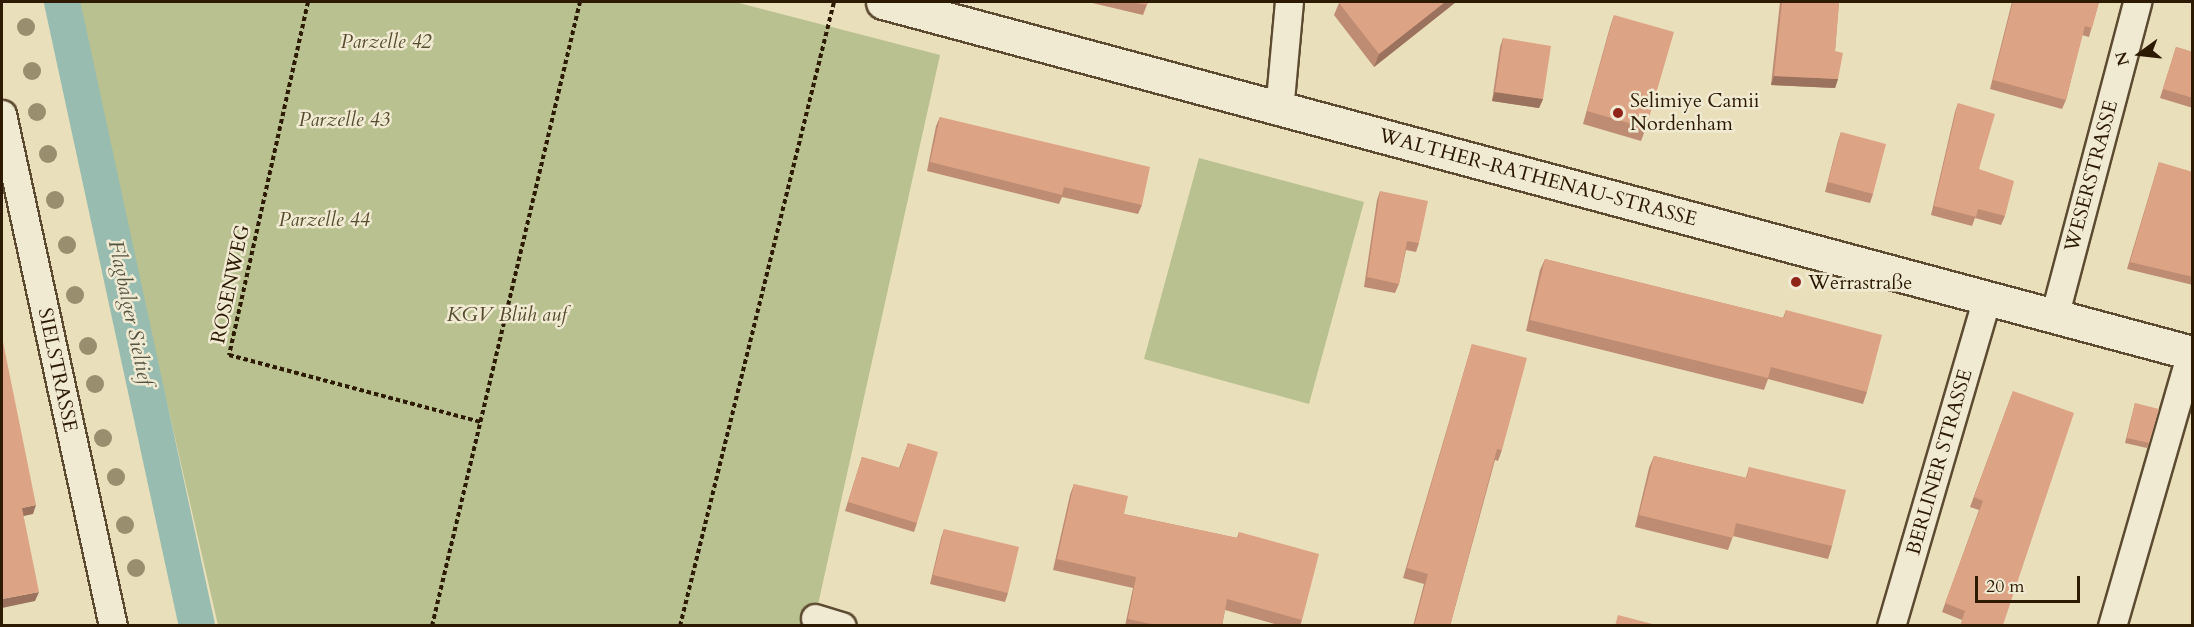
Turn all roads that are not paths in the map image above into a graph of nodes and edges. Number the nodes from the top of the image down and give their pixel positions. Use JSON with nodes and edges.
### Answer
{"nodes":[{"id":1,"x":883,"y":2,"type":"edge"},
{"id":2,"x":1288,"y":2,"type":"edge"},
{"id":3,"x":2137,"y":2,"type":"edge"},
{"id":4,"x":1279,"y":111,"type":"junction"},
{"id":5,"x":2,"y":114,"type":"edge"},
{"id":6,"x":1987,"y":298,"type":"junction"},
{"id":7,"x":2054,"y":317,"type":"junction"},
{"id":8,"x":2192,"y":352,"type":"edge"},
{"id":9,"x":815,"y":618,"type":"dead end"},
{"id":10,"x":113,"y":626,"type":"edge"},
{"id":11,"x":842,"y":626,"type":"edge"},
{"id":12,"x":1891,"y":626,"type":"edge"},
{"id":13,"x":2112,"y":626,"type":"edge"}],
"edges":[{"from":1,"to":4,"type":"street","name":"WALTHER-RATHENAU-STRASSE"},
{"from":2,"to":4,"type":"street"},
{"from":3,"to":7,"type":"street","name":"WESERSTRASSE"},
{"from":4,"to":6,"type":"street","name":"WALTHER-RATHENAU-STRASSE"},
{"from":5,"to":10,"type":"street","name":"SIELSTRASSE"},
{"from":6,"to":7,"type":"street","name":"WALTHER-RATHENAU-STRASSE"},
{"from":6,"to":12,"type":"street","name":"BERLINER STRASSE"},
{"from":7,"to":8,"type":"street","name":"WALTHER-RATHENAU-STRASSE"},
{"from":8,"to":13,"type":"street"},
{"from":9,"to":11,"type":"street"}]}
